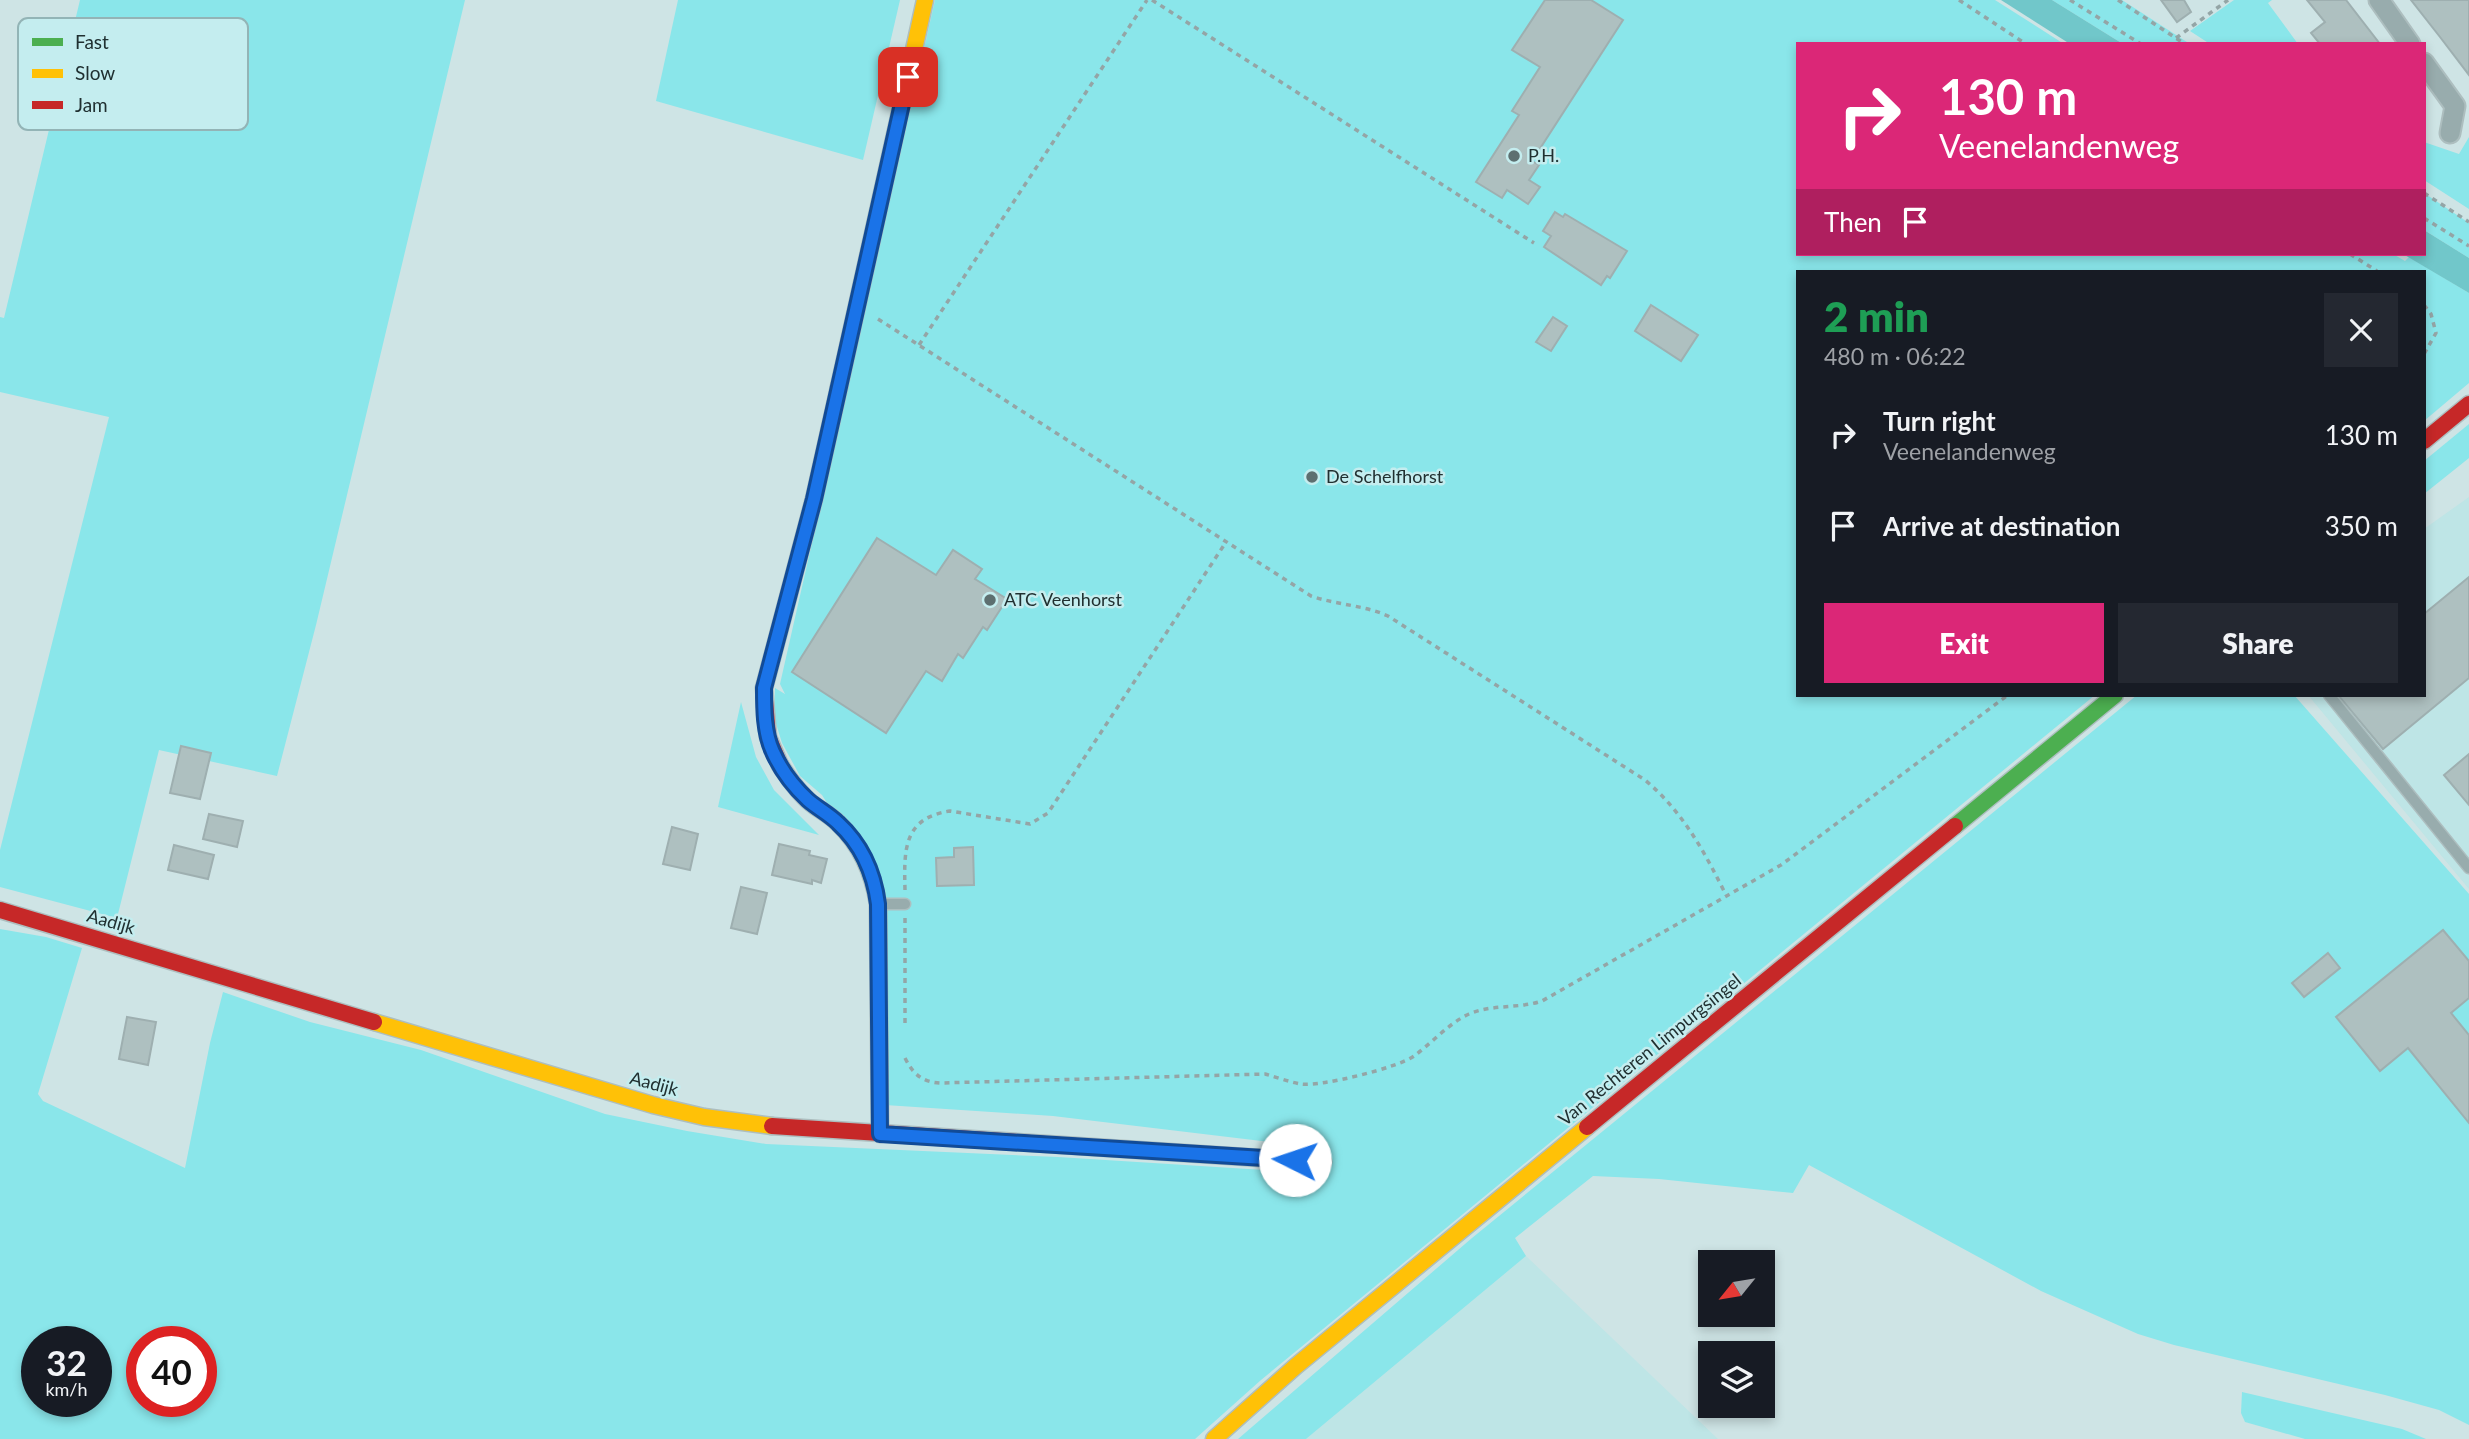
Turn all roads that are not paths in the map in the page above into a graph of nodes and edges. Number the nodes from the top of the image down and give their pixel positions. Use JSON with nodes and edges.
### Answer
{"nodes":[{"id":1,"x":925,"y":0,"type":"edge"},
{"id":2,"x":2379,"y":0,"type":"edge"},
{"id":3,"x":2409,"y":42,"type":"edge"},
{"id":4,"x":2426,"y":66,"type":"edge"},
{"id":5,"x":2450,"y":133,"type":"dead end"},
{"id":6,"x":2469,"y":404,"type":"edge"},
{"id":7,"x":2426,"y":439,"type":"edge"},
{"id":8,"x":2113,"y":697,"type":"edge"},
{"id":9,"x":2331,"y":697,"type":"edge"},
{"id":10,"x":2469,"y":868,"type":"edge"},
{"id":11,"x":878,"y":904,"type":"junction"},
{"id":12,"x":905,"y":904,"type":"road end"},
{"id":13,"x":0,"y":910,"type":"edge"},
{"id":14,"x":880,"y":1134,"type":"junction"},
{"id":15,"x":1323,"y":1162,"type":"dead end"},
{"id":16,"x":1214,"y":1439,"type":"edge"}],
"edges":[{"from":1,"to":11,"type":"street"},
{"from":2,"to":3,"type":"street"},
{"from":4,"to":5,"type":"street"},
{"from":6,"to":7,"type":"street"},
{"from":8,"to":16,"type":"street","name":"Van Rechteren Limpurgsingel"},
{"from":9,"to":10,"type":"lane"},
{"from":11,"to":12,"type":"lane"},
{"from":11,"to":14,"type":"street"},
{"from":13,"to":14,"type":"street","name":"Aadijk"},
{"from":14,"to":15,"type":"street","name":"Aadijk"}]}
